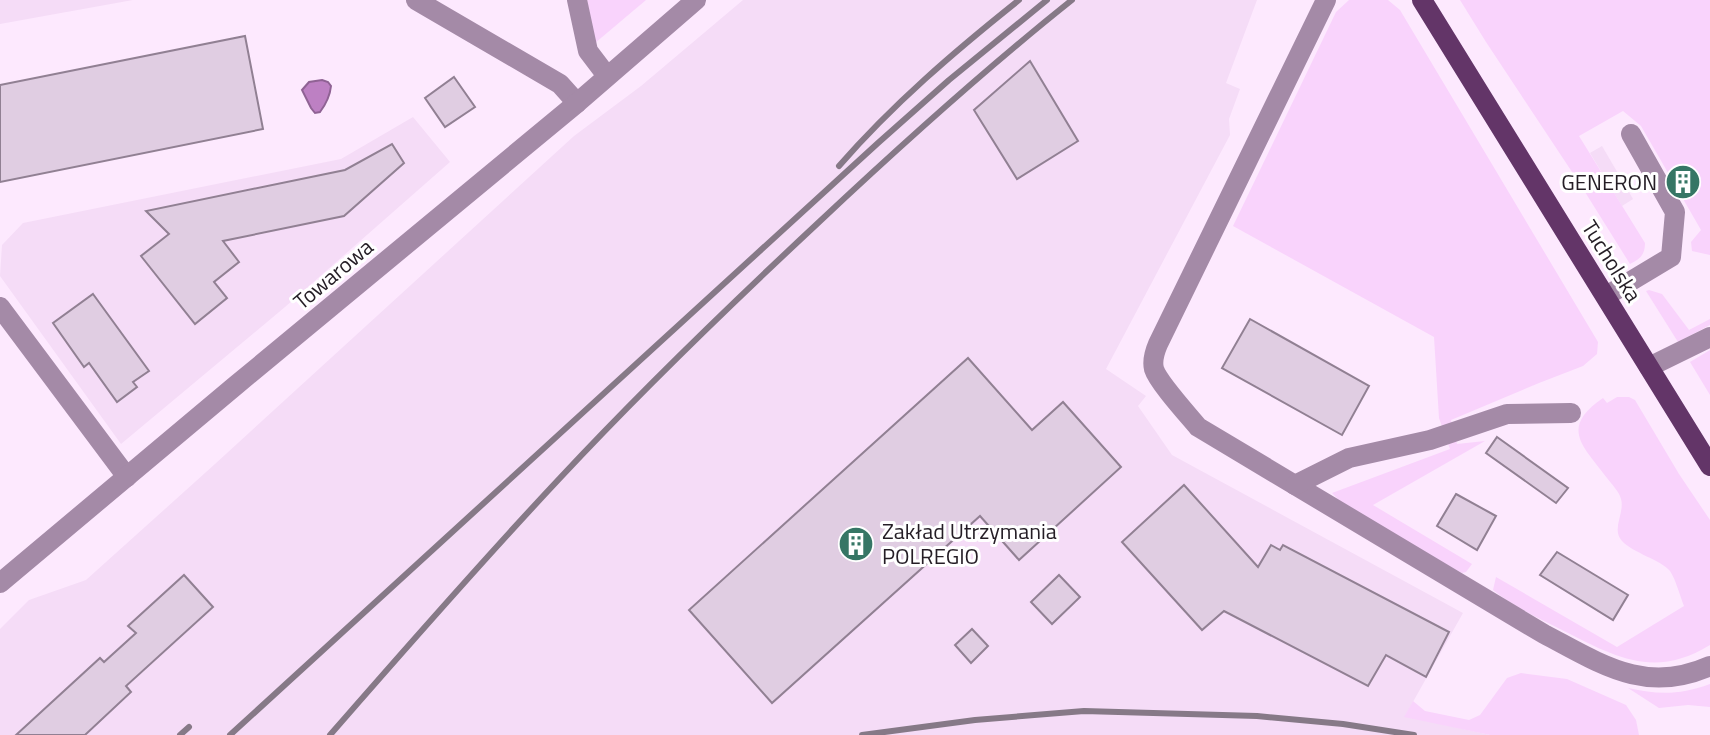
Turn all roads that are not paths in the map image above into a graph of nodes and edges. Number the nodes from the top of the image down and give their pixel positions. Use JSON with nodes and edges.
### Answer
{"nodes":[{"id":1,"x":416,"y":0,"type":"edge"},
{"id":2,"x":577,"y":0,"type":"edge"},
{"id":3,"x":696,"y":0,"type":"edge"},
{"id":4,"x":1326,"y":0,"type":"edge"},
{"id":5,"x":1422,"y":0,"type":"edge"},
{"id":6,"x":607,"y":76,"type":"junction"},
{"id":7,"x":577,"y":103,"type":"junction"},
{"id":8,"x":1631,"y":134,"type":"dead end"},
{"id":9,"x":1606,"y":296,"type":"junction"},
{"id":10,"x":0,"y":307,"type":"edge"},
{"id":11,"x":1710,"y":337,"type":"edge"},
{"id":12,"x":1649,"y":367,"type":"junction"},
{"id":13,"x":1571,"y":413,"type":"dead end"},
{"id":14,"x":1710,"y":466,"type":"edge"},
{"id":15,"x":127,"y":477,"type":"junction"},
{"id":16,"x":1295,"y":485,"type":"junction"},
{"id":17,"x":0,"y":583,"type":"edge"},
{"id":18,"x":1710,"y":666,"type":"edge"}],
"edges":[{"from":1,"to":7,"type":"street"},
{"from":2,"to":6,"type":"street"},
{"from":3,"to":6,"type":"street","name":"Towarowa"},
{"from":4,"to":16,"type":"street"},
{"from":5,"to":9,"type":"main road","name":"Tucholska"},
{"from":6,"to":7,"type":"street","name":"Towarowa"},
{"from":7,"to":15,"type":"street","name":"Towarowa"},
{"from":8,"to":9,"type":"street"},
{"from":9,"to":12,"type":"main road","name":"Tucholska"},
{"from":10,"to":15,"type":"street"},
{"from":11,"to":12,"type":"street"},
{"from":12,"to":14,"type":"main road","name":"Tucholska"},
{"from":13,"to":16,"type":"street"},
{"from":15,"to":17,"type":"street","name":"Towarowa"},
{"from":16,"to":18,"type":"street"}]}
